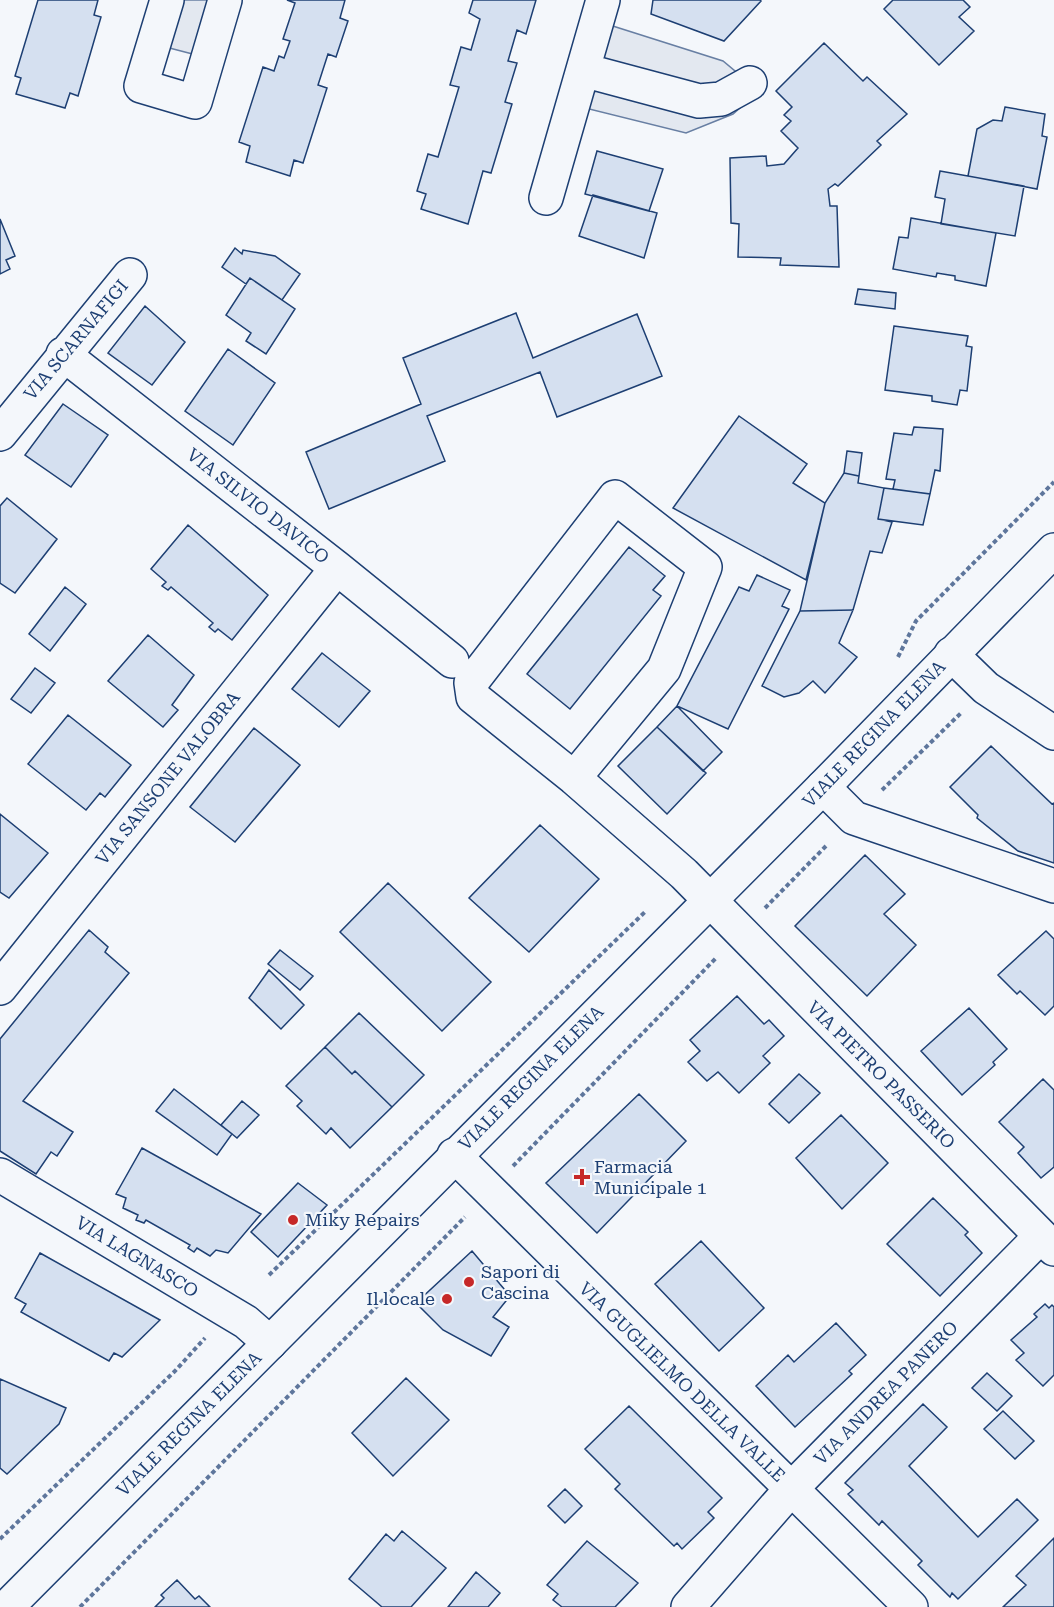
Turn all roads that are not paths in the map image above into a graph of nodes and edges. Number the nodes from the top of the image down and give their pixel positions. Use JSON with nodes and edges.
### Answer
{"nodes":[{"id":1,"x":167,"y":0,"type":"edge"},
{"id":2,"x":225,"y":0,"type":"edge"},
{"id":3,"x":603,"y":0,"type":"edge"},
{"id":4,"x":583,"y":70,"type":"junction"},
{"id":5,"x":750,"y":83,"type":"dead end"},
{"id":6,"x":546,"y":198,"type":"dead end"},
{"id":7,"x":130,"y":275,"type":"dead end"},
{"id":8,"x":63,"y":354,"type":"junction"},
{"id":9,"x":0,"y":434,"type":"edge"},
{"id":10,"x":1054,"y":550,"type":"edge"},
{"id":11,"x":337,"y":568,"type":"junction"},
{"id":12,"x":951,"y":654,"type":"junction"},
{"id":13,"x":452,"y":661,"type":"dead end"},
{"id":14,"x":1054,"y":733,"type":"edge"},
{"id":15,"x":574,"y":778,"type":"junction"},
{"id":16,"x":823,"y":787,"type":"junction"},
{"id":17,"x":1054,"y":886,"type":"edge"},
{"id":18,"x":708,"y":901,"type":"junction"},
{"id":19,"x":0,"y":988,"type":"edge"},
{"id":20,"x":454,"y":1155,"type":"junction"},
{"id":21,"x":0,"y":1175,"type":"edge"},
{"id":22,"x":1048,"y":1243,"type":"edge"},
{"id":23,"x":270,"y":1343,"type":"junction"},
{"id":24,"x":791,"y":1489,"type":"junction"},
{"id":25,"x":20,"y":1603,"type":"edge"},
{"id":26,"x":688,"y":1607,"type":"edge"},
{"id":27,"x":911,"y":1607,"type":"edge"}],
"edges":[{"from":1,"to":2,"type":"street"},
{"from":3,"to":4,"type":"street"},
{"from":4,"to":5,"type":"street"},
{"from":4,"to":6,"type":"street"},
{"from":7,"to":8,"type":"street","name":"VIA SCARNAFIGI"},
{"from":8,"to":9,"type":"street","name":"VIA SCARNAFIGI"},
{"from":8,"to":11,"type":"street","name":"VIA SILVIO DAVICO"},
{"from":10,"to":12,"type":"street","name":"VIALE REGINA ELENA"},
{"from":11,"to":13,"type":"street","name":"VIA SILVIO DAVICO"},
{"from":11,"to":19,"type":"street","name":"VIA SANSONE VALOBRA"},
{"from":12,"to":14,"type":"street"},
{"from":12,"to":16,"type":"street","name":"VIALE REGINA ELENA"},
{"from":15,"to":15,"type":"street","name":"VIA PIETRO PASSERIO"},
{"from":15,"to":18,"type":"street","name":"VIA PIETRO PASSERIO"},
{"from":16,"to":17,"type":"street"},
{"from":16,"to":18,"type":"street","name":"VIALE REGINA ELENA"},
{"from":18,"to":20,"type":"street","name":"VIALE REGINA ELENA"},
{"from":18,"to":22,"type":"street","name":"VIA PIETRO PASSERIO"},
{"from":20,"to":23,"type":"street","name":"VIALE REGINA ELENA"},
{"from":20,"to":24,"type":"street","name":"VIA GUGLIELMO DELLA VALLE"},
{"from":21,"to":23,"type":"street","name":"VIA LAGNASCO"},
{"from":22,"to":24,"type":"street","name":"VIA ANDREA PANERO"},
{"from":23,"to":25,"type":"street","name":"VIALE REGINA ELENA"},
{"from":24,"to":26,"type":"street","name":"VIA ANDREA PANERO"},
{"from":24,"to":27,"type":"street","name":"VIA GUGLIELMO DELLA VALLE"}]}
